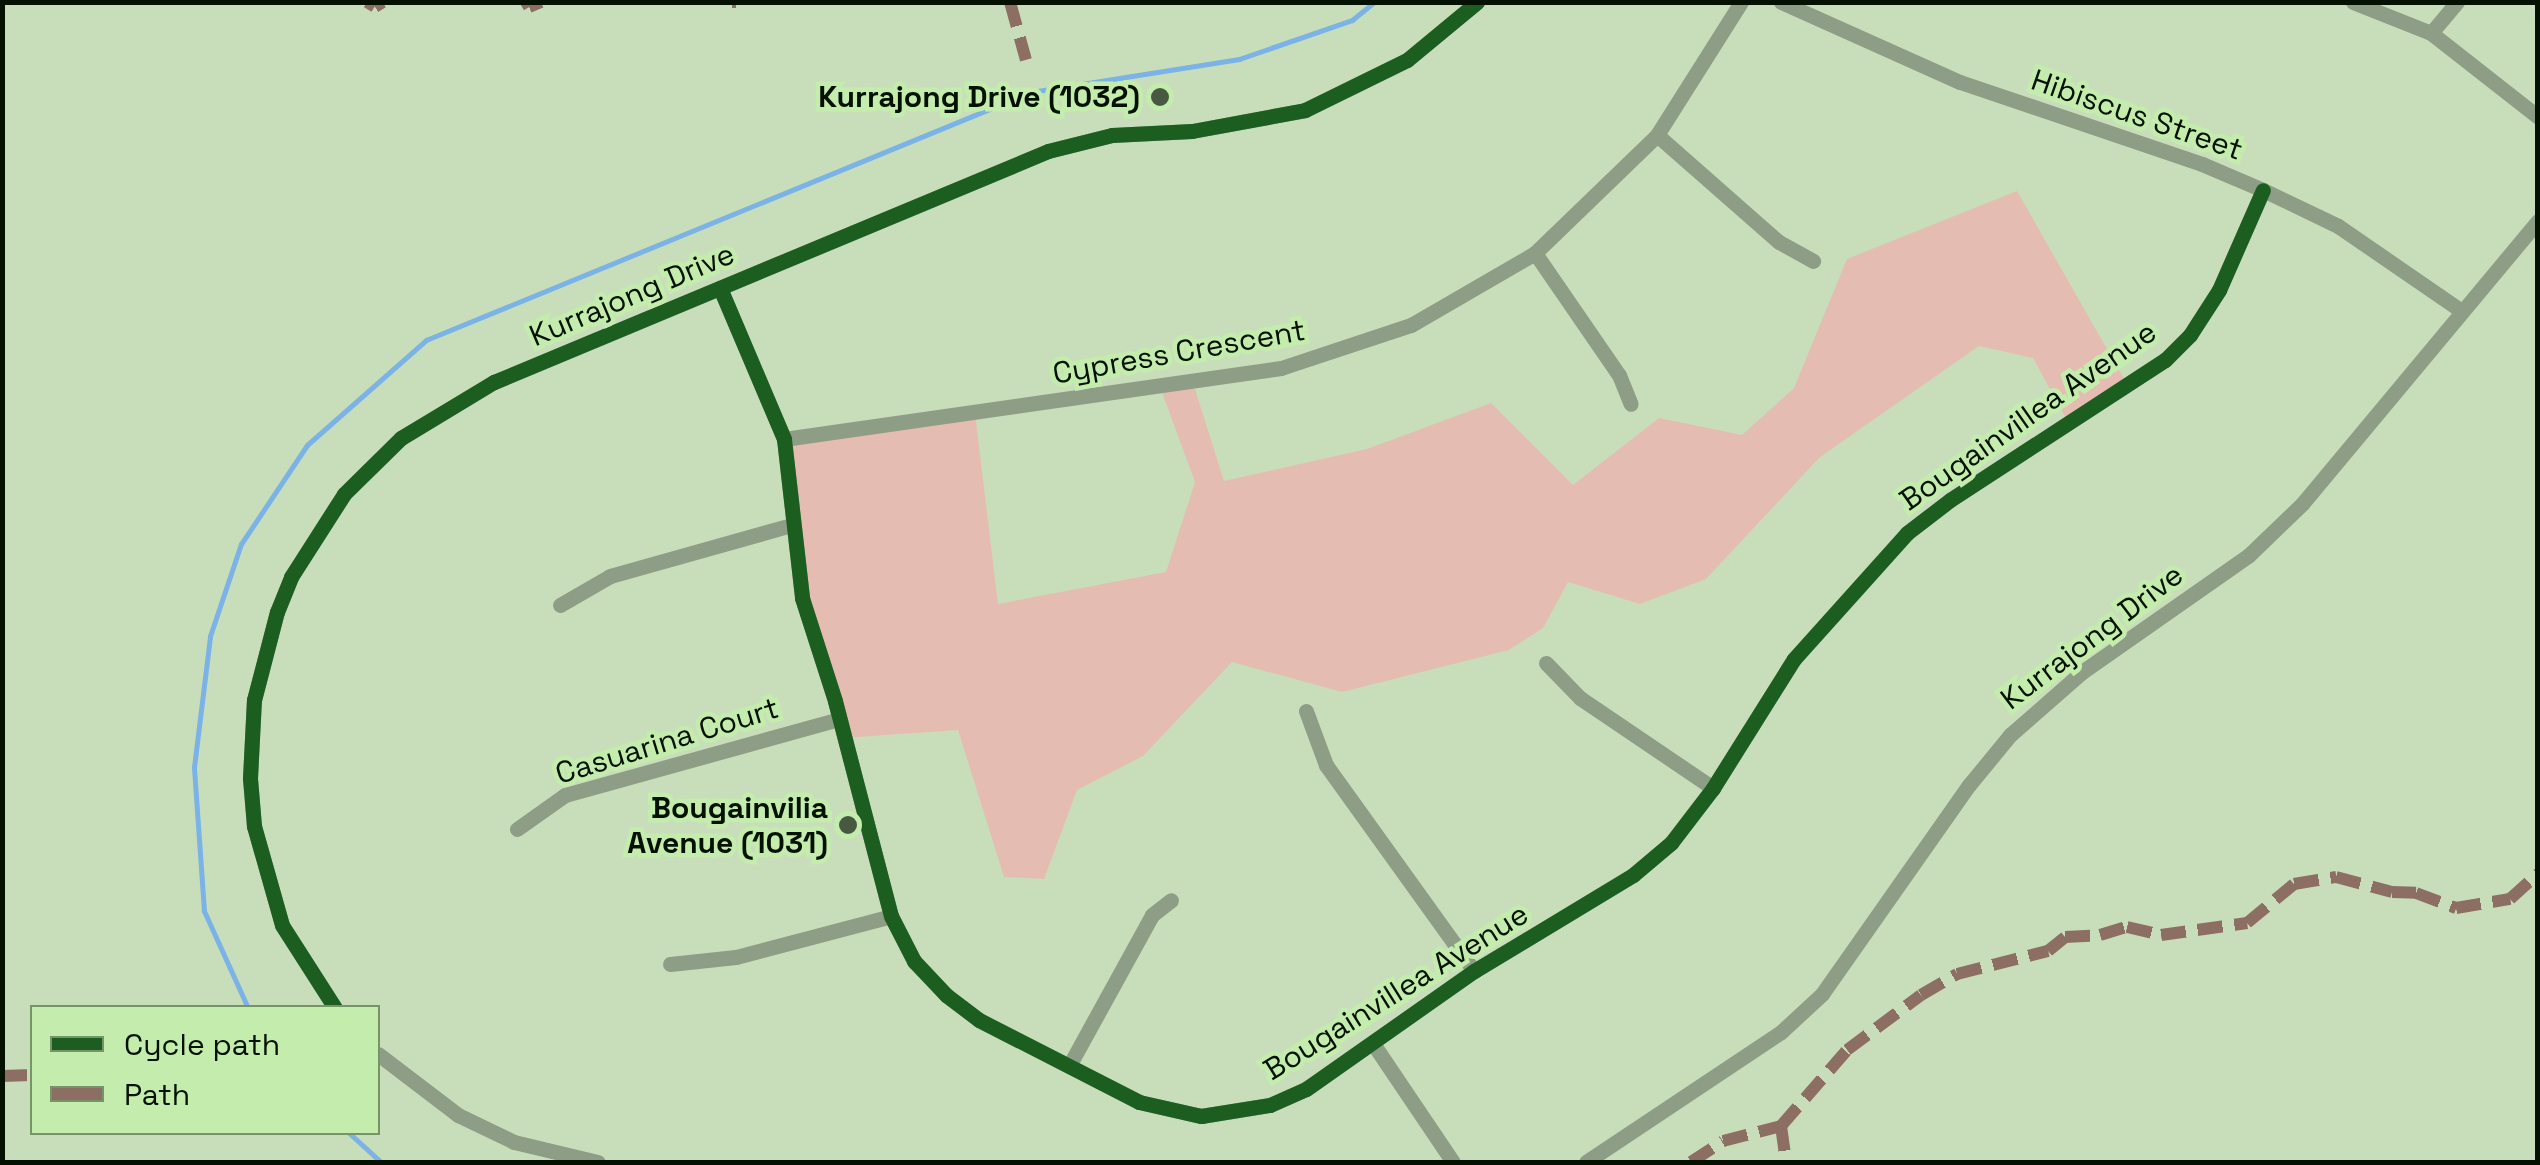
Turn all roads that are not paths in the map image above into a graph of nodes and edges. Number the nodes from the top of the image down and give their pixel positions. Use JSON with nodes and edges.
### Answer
{"nodes":[{"id":1,"x":1478,"y":2,"type":"edge"},
{"id":2,"x":1741,"y":2,"type":"edge"},
{"id":3,"x":1781,"y":2,"type":"edge"},
{"id":4,"x":2352,"y":2,"type":"edge"},
{"id":5,"x":2456,"y":2,"type":"edge"},
{"id":6,"x":2431,"y":33,"type":"junction"},
{"id":7,"x":2538,"y":117,"type":"edge"},
{"id":8,"x":1657,"y":135,"type":"junction"},
{"id":9,"x":2263,"y":190,"type":"junction"},
{"id":10,"x":2538,"y":221,"type":"edge"},
{"id":11,"x":1535,"y":253,"type":"junction"},
{"id":12,"x":1813,"y":261,"type":"dead end"},
{"id":13,"x":720,"y":288,"type":"junction"},
{"id":14,"x":2460,"y":310,"type":"junction"},
{"id":15,"x":1631,"y":404,"type":"dead end"},
{"id":16,"x":784,"y":439,"type":"junction"},
{"id":17,"x":791,"y":525,"type":"junction"},
{"id":18,"x":560,"y":605,"type":"dead end"},
{"id":19,"x":1546,"y":663,"type":"dead end"},
{"id":20,"x":1306,"y":711,"type":"dead end"},
{"id":21,"x":839,"y":719,"type":"junction"},
{"id":22,"x":1713,"y":788,"type":"junction"},
{"id":23,"x":517,"y":829,"type":"dead end"},
{"id":24,"x":1171,"y":900,"type":"dead end"},
{"id":25,"x":891,"y":916,"type":"junction"},
{"id":26,"x":670,"y":964,"type":"dead end"},
{"id":27,"x":1474,"y":972,"type":"junction"},
{"id":28,"x":333,"y":1005,"type":"edge"},
{"id":29,"x":1374,"y":1044,"type":"junction"},
{"id":30,"x":380,"y":1056,"type":"edge"},
{"id":31,"x":1069,"y":1066,"type":"junction"},
{"id":32,"x":598,"y":1162,"type":"edge"},
{"id":33,"x":1453,"y":1162,"type":"edge"},
{"id":34,"x":1586,"y":1162,"type":"edge"}],
"edges":[{"from":1,"to":13,"type":"street","name":"Kurrajong Drive"},
{"from":2,"to":8,"type":"street","name":"Cypress Crescent"},
{"from":3,"to":9,"type":"street","name":"Hibiscus Street"},
{"from":4,"to":6,"type":"street"},
{"from":5,"to":6,"type":"street"},
{"from":6,"to":7,"type":"street"},
{"from":8,"to":11,"type":"street","name":"Cypress Crescent"},
{"from":8,"to":12,"type":"street"},
{"from":9,"to":14,"type":"street","name":"Hibiscus Street"},
{"from":9,"to":22,"type":"street","name":"Bougainvillea Avenue"},
{"from":10,"to":14,"type":"street","name":"Kurrajong Drive"},
{"from":11,"to":15,"type":"street"},
{"from":11,"to":16,"type":"street","name":"Cypress Crescent"},
{"from":13,"to":16,"type":"street","name":"Bougainvillea Avenue"},
{"from":13,"to":28,"type":"street","name":"Kurrajong Drive"},
{"from":14,"to":34,"type":"street","name":"Kurrajong Drive"},
{"from":16,"to":17,"type":"street","name":"Bougainvillea Avenue"},
{"from":17,"to":18,"type":"street"},
{"from":17,"to":21,"type":"street","name":"Bougainvillea Avenue"},
{"from":19,"to":22,"type":"street"},
{"from":20,"to":27,"type":"street"},
{"from":21,"to":23,"type":"street","name":"Casuarina Court"},
{"from":21,"to":25,"type":"street","name":"Bougainvillea Avenue"},
{"from":22,"to":27,"type":"street","name":"Bougainvillea Avenue"},
{"from":24,"to":31,"type":"street"},
{"from":25,"to":26,"type":"street"},
{"from":25,"to":31,"type":"street","name":"Bougainvillea Avenue"},
{"from":27,"to":29,"type":"street","name":"Bougainvillea Avenue"},
{"from":29,"to":31,"type":"street","name":"Bougainvillea Avenue"},
{"from":29,"to":33,"type":"street"},
{"from":30,"to":32,"type":"street"}]}
